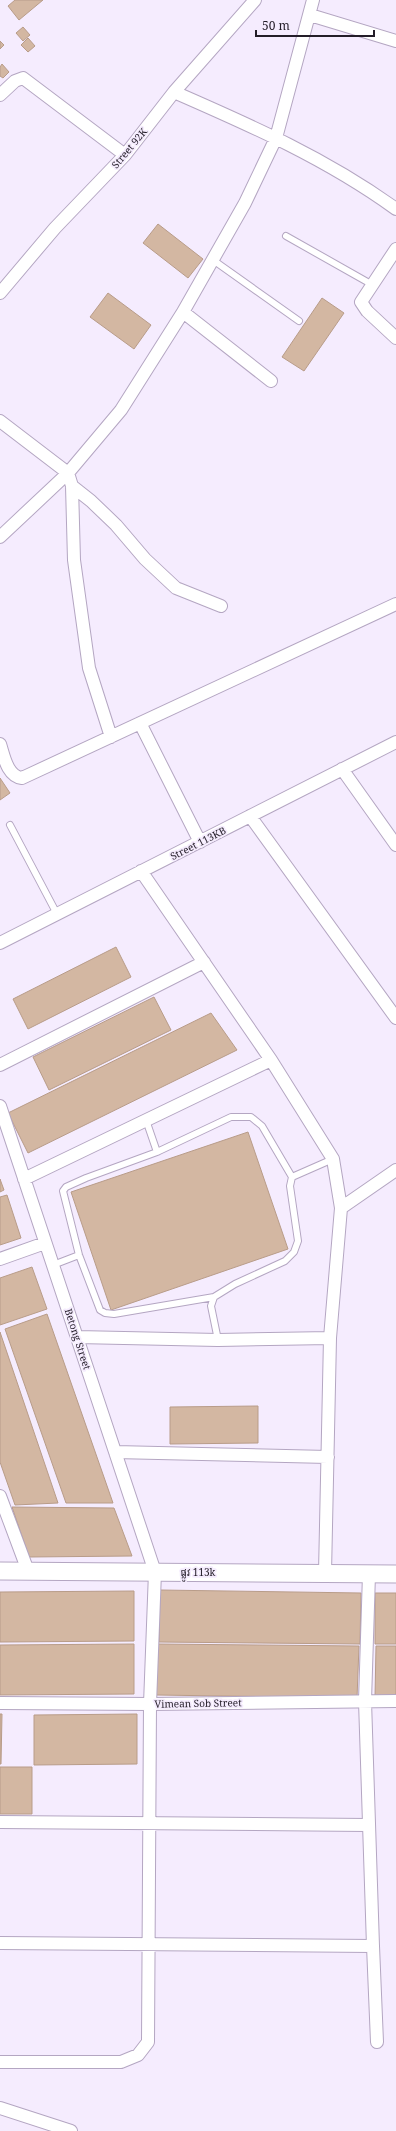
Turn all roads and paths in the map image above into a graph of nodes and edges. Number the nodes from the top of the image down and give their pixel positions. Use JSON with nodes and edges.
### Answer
{"nodes":[{"id":1,"x":255,"y":0,"type":"edge"},
{"id":2,"x":313,"y":0,"type":"edge"},
{"id":3,"x":310,"y":16,"type":"junction"},
{"id":4,"x":396,"y":41,"type":"edge"},
{"id":5,"x":174,"y":92,"type":"junction"},
{"id":6,"x":0,"y":94,"type":"edge"},
{"id":7,"x":276,"y":138,"type":"junction"},
{"id":8,"x":125,"y":155,"type":"junction"},
{"id":9,"x":396,"y":208,"type":"edge"},
{"id":10,"x":286,"y":236,"type":"dead end"},
{"id":11,"x":396,"y":249,"type":"edge"},
{"id":12,"x":212,"y":260,"type":"junction"},
{"id":13,"x":371,"y":284,"type":"junction"},
{"id":14,"x":0,"y":293,"type":"edge"},
{"id":15,"x":183,"y":312,"type":"junction"},
{"id":16,"x":299,"y":321,"type":"dead end"},
{"id":17,"x":396,"y":338,"type":"edge"},
{"id":18,"x":271,"y":381,"type":"dead end"},
{"id":19,"x":0,"y":421,"type":"edge"},
{"id":20,"x":68,"y":473,"type":"junction"},
{"id":21,"x":72,"y":486,"type":"junction"},
{"id":22,"x":0,"y":537,"type":"edge"},
{"id":23,"x":396,"y":604,"type":"edge"},
{"id":24,"x":221,"y":606,"type":"dead end"},
{"id":25,"x":140,"y":723,"type":"junction"},
{"id":26,"x":111,"y":737,"type":"junction"},
{"id":27,"x":396,"y":742,"type":"edge"},
{"id":28,"x":0,"y":744,"type":"edge"},
{"id":29,"x":342,"y":770,"type":"junction"},
{"id":30,"x":250,"y":816,"type":"junction"},
{"id":31,"x":10,"y":825,"type":"dead end"},
{"id":32,"x":200,"y":842,"type":"junction"},
{"id":33,"x":396,"y":844,"type":"edge"},
{"id":34,"x":141,"y":871,"type":"junction"},
{"id":35,"x":57,"y":914,"type":"junction"},
{"id":36,"x":0,"y":943,"type":"edge"},
{"id":37,"x":204,"y":962,"type":"junction"},
{"id":38,"x":396,"y":1018,"type":"edge"},
{"id":39,"x":271,"y":1060,"type":"junction"},
{"id":40,"x":0,"y":1065,"type":"edge"},
{"id":41,"x":0,"y":1106,"type":"edge"},
{"id":42,"x":146,"y":1120,"type":"junction"},
{"id":43,"x":157,"y":1152,"type":"junction"},
{"id":44,"x":333,"y":1160,"type":"junction"},
{"id":45,"x":396,"y":1170,"type":"edge"},
{"id":46,"x":292,"y":1177,"type":"junction"},
{"id":47,"x":24,"y":1178,"type":"junction"},
{"id":48,"x":342,"y":1208,"type":"junction"},
{"id":49,"x":45,"y":1243,"type":"junction"},
{"id":50,"x":79,"y":1255,"type":"junction"},
{"id":51,"x":0,"y":1259,"type":"edge"},
{"id":52,"x":53,"y":1265,"type":"junction"},
{"id":53,"x":214,"y":1297,"type":"junction"},
{"id":54,"x":77,"y":1337,"type":"junction"},
{"id":55,"x":330,"y":1338,"type":"junction"},
{"id":56,"x":218,"y":1340,"type":"junction"},
{"id":57,"x":115,"y":1452,"type":"junction"},
{"id":58,"x":328,"y":1457,"type":"junction"},
{"id":59,"x":0,"y":1496,"type":"edge"},
{"id":60,"x":0,"y":1571,"type":"edge"},
{"id":61,"x":28,"y":1571,"type":"junction"},
{"id":62,"x":155,"y":1572,"type":"junction"},
{"id":63,"x":325,"y":1573,"type":"junction"},
{"id":64,"x":369,"y":1574,"type":"junction"},
{"id":65,"x":396,"y":1574,"type":"edge"},
{"id":66,"x":365,"y":1701,"type":"junction"},
{"id":67,"x":396,"y":1701,"type":"edge"},
{"id":68,"x":0,"y":1703,"type":"edge"},
{"id":69,"x":150,"y":1704,"type":"junction"},
{"id":70,"x":0,"y":1822,"type":"edge"},
{"id":71,"x":150,"y":1824,"type":"junction"},
{"id":72,"x":368,"y":1825,"type":"junction"},
{"id":73,"x":0,"y":1943,"type":"edge"},
{"id":74,"x":148,"y":1943,"type":"junction"},
{"id":75,"x":373,"y":1946,"type":"junction"},
{"id":76,"x":377,"y":2042,"type":"dead end"},
{"id":77,"x":0,"y":2062,"type":"edge"},
{"id":78,"x":0,"y":2108,"type":"edge"},
{"id":79,"x":71,"y":2131,"type":"edge"}],
"edges":[{"from":1,"to":5,"type":"street","name":"Street 92K"},
{"from":2,"to":3,"type":"street"},
{"from":3,"to":4,"type":"street"},
{"from":3,"to":7,"type":"street"},
{"from":5,"to":7,"type":"street"},
{"from":5,"to":8,"type":"street","name":"Street 92K"},
{"from":6,"to":8,"type":"street"},
{"from":7,"to":9,"type":"street"},
{"from":7,"to":12,"type":"street"},
{"from":8,"to":14,"type":"street","name":"Street 92K"},
{"from":10,"to":13,"type":"lane"},
{"from":11,"to":13,"type":"street"},
{"from":12,"to":15,"type":"street"},
{"from":12,"to":16,"type":"lane"},
{"from":13,"to":17,"type":"street"},
{"from":15,"to":18,"type":"street"},
{"from":15,"to":20,"type":"street"},
{"from":19,"to":20,"type":"street"},
{"from":20,"to":21,"type":"street"},
{"from":20,"to":22,"type":"street"},
{"from":21,"to":24,"type":"street"},
{"from":21,"to":26,"type":"street"},
{"from":23,"to":25,"type":"street"},
{"from":25,"to":26,"type":"street"},
{"from":25,"to":32,"type":"street"},
{"from":26,"to":28,"type":"street"},
{"from":27,"to":29,"type":"street","name":"Street 113KB"},
{"from":29,"to":30,"type":"street","name":"Street 113KB"},
{"from":29,"to":33,"type":"street"},
{"from":30,"to":32,"type":"street","name":"Street 113KB"},
{"from":30,"to":38,"type":"street"},
{"from":31,"to":35,"type":"lane"},
{"from":32,"to":34,"type":"street","name":"Street 113KB"},
{"from":34,"to":35,"type":"street","name":"Street 113KB"},
{"from":34,"to":37,"type":"street"},
{"from":35,"to":36,"type":"street","name":"Street 113KB"},
{"from":37,"to":39,"type":"street"},
{"from":37,"to":40,"type":"street"},
{"from":39,"to":42,"type":"street"},
{"from":39,"to":44,"type":"street"},
{"from":41,"to":47,"type":"street","name":"Betong Street"},
{"from":42,"to":43,"type":"lane"},
{"from":42,"to":47,"type":"street"},
{"from":43,"to":46,"type":"lane"},
{"from":43,"to":50,"type":"lane"},
{"from":44,"to":46,"type":"lane"},
{"from":44,"to":48,"type":"street"},
{"from":45,"to":48,"type":"street"},
{"from":46,"to":53,"type":"lane"},
{"from":47,"to":49,"type":"street","name":"Betong Street"},
{"from":48,"to":55,"type":"street"},
{"from":49,"to":51,"type":"street"},
{"from":49,"to":52,"type":"street","name":"Betong Street"},
{"from":50,"to":52,"type":"lane"},
{"from":50,"to":53,"type":"lane"},
{"from":52,"to":54,"type":"street","name":"Betong Street"},
{"from":53,"to":56,"type":"lane"},
{"from":54,"to":56,"type":"street"},
{"from":54,"to":57,"type":"street","name":"Betong Street"},
{"from":55,"to":56,"type":"street"},
{"from":55,"to":58,"type":"street"},
{"from":57,"to":58,"type":"street"},
{"from":57,"to":62,"type":"street","name":"Betong Street"},
{"from":58,"to":63,"type":"street"},
{"from":59,"to":61,"type":"street"},
{"from":60,"to":61,"type":"street","name":"ផ្លូវ 113k"},
{"from":61,"to":62,"type":"street","name":"ផ្លូវ 113k"},
{"from":62,"to":63,"type":"street","name":"ផ្លូវ 113k"},
{"from":62,"to":69,"type":"street"},
{"from":63,"to":64,"type":"street","name":"ផ្លូវ 113k"},
{"from":64,"to":65,"type":"street","name":"ផ្លូវ 113k"},
{"from":64,"to":66,"type":"street"},
{"from":66,"to":67,"type":"street","name":"Vimean Sob Street"},
{"from":66,"to":69,"type":"street","name":"Vimean Sob Street"},
{"from":66,"to":72,"type":"street"},
{"from":68,"to":69,"type":"street","name":"Vimean Sob Street"},
{"from":69,"to":71,"type":"street"},
{"from":70,"to":71,"type":"street"},
{"from":71,"to":72,"type":"street"},
{"from":71,"to":74,"type":"street"},
{"from":72,"to":75,"type":"street"},
{"from":73,"to":74,"type":"street"},
{"from":74,"to":75,"type":"street"},
{"from":74,"to":77,"type":"street"},
{"from":75,"to":76,"type":"street"},
{"from":78,"to":79,"type":"street"}]}
